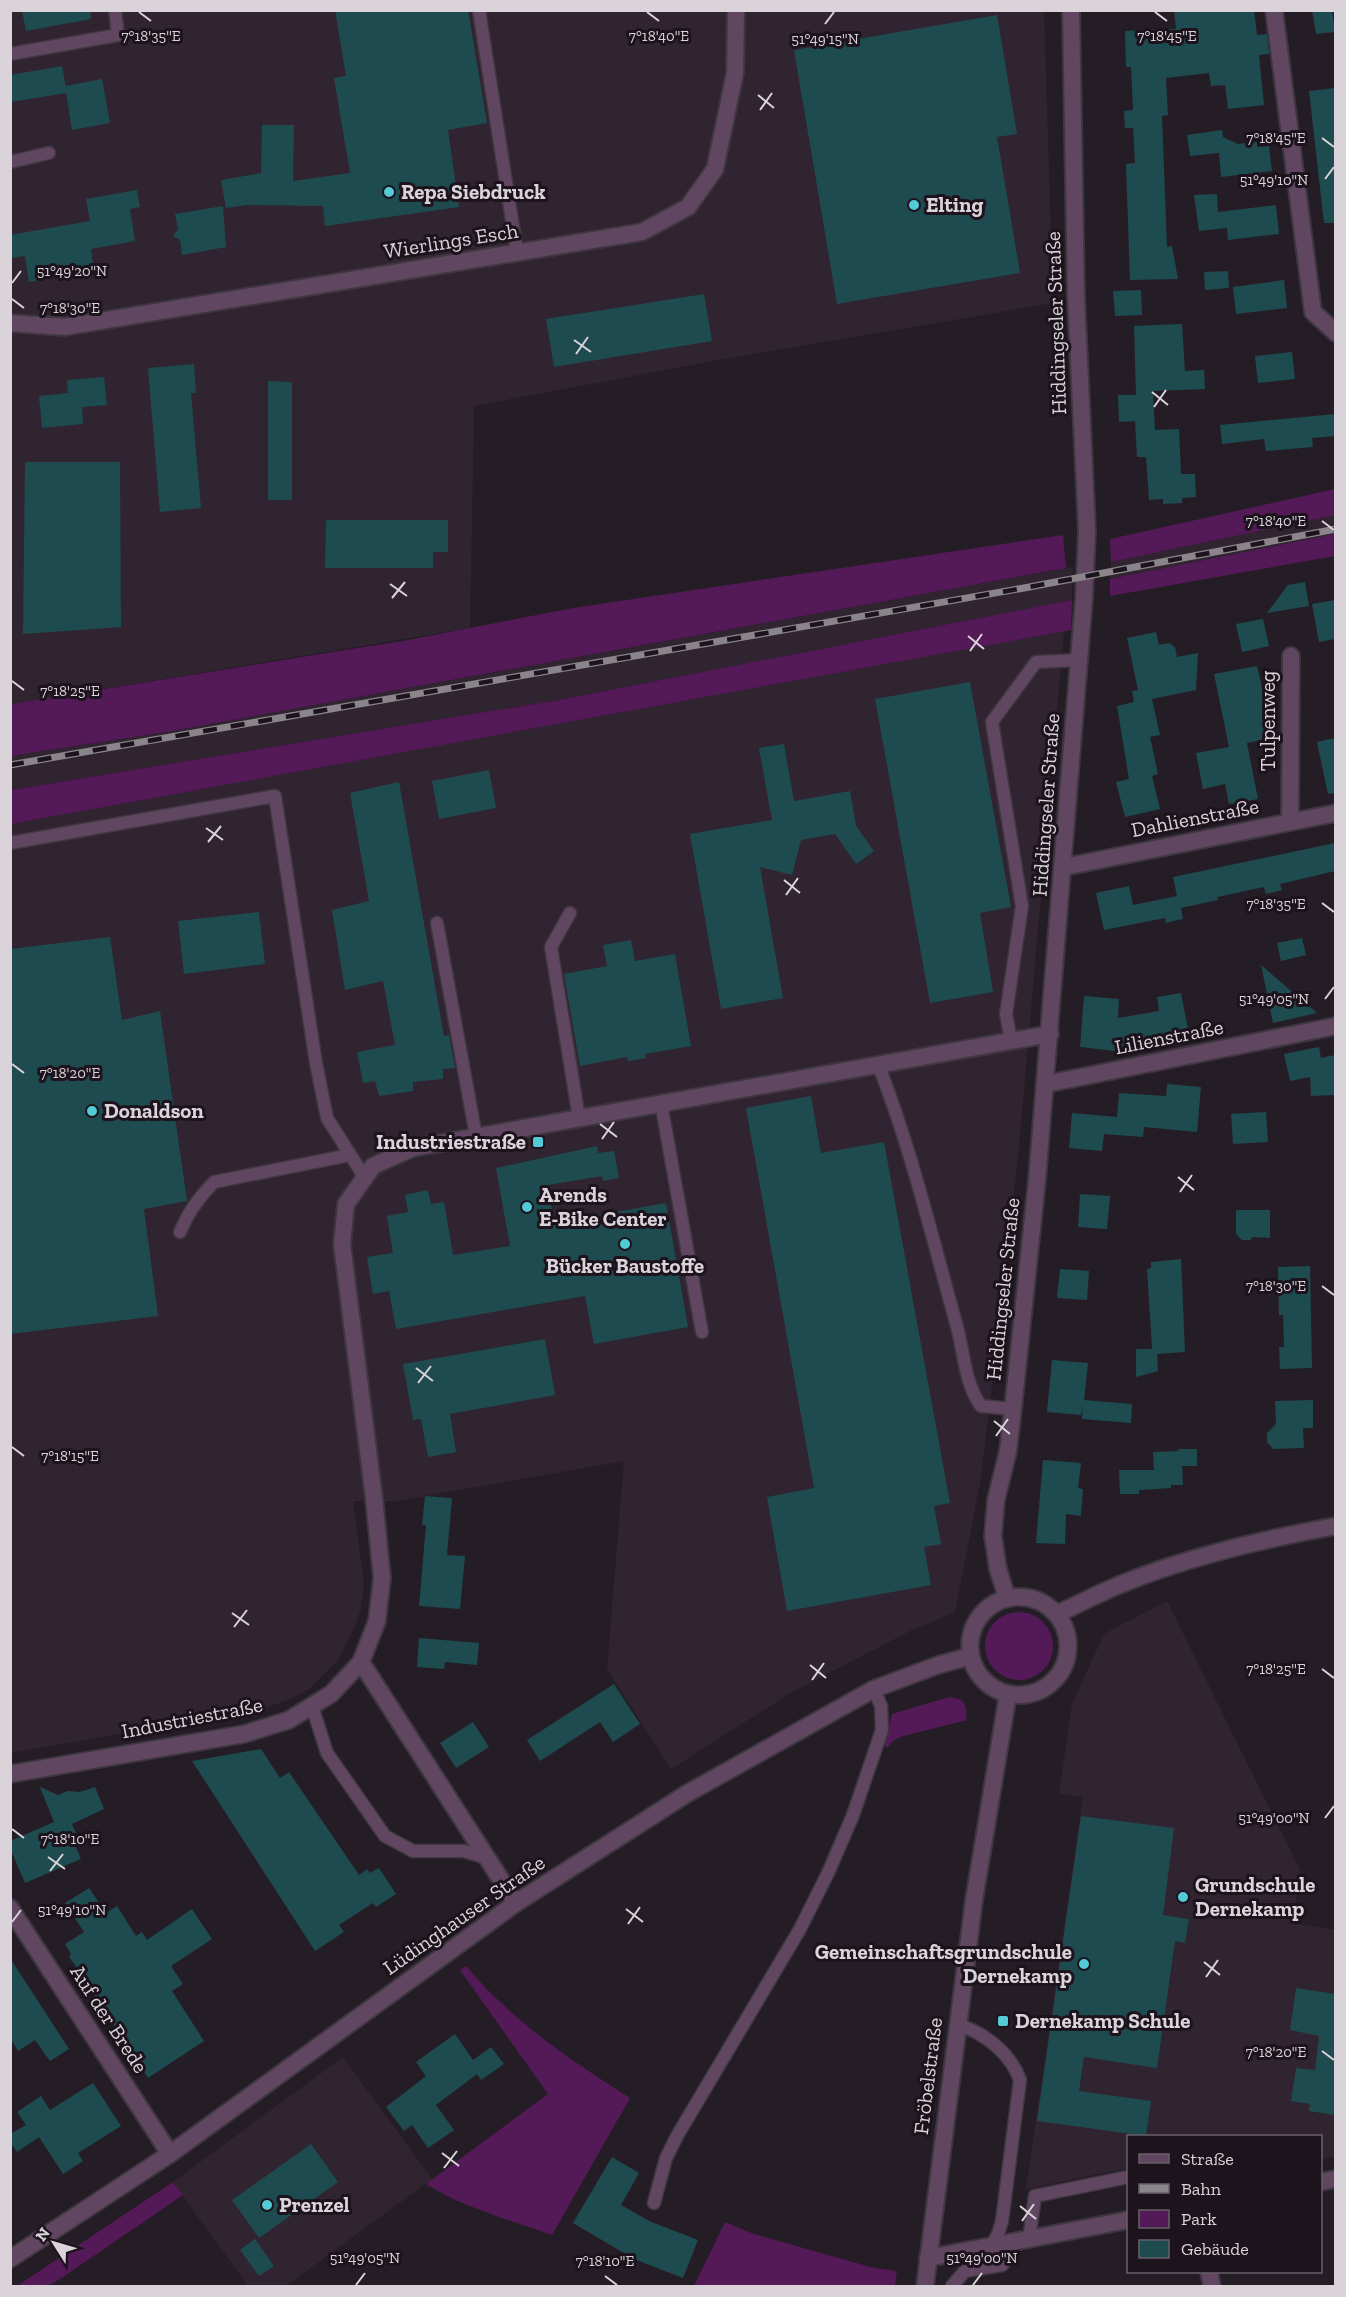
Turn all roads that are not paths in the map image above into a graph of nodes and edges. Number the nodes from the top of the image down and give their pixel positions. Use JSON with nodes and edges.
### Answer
{"nodes":[{"id":1,"x":115,"y":10,"type":"edge"},
{"id":2,"x":479,"y":10,"type":"edge"},
{"id":3,"x":736,"y":10,"type":"edge"},
{"id":4,"x":1071,"y":10,"type":"edge"},
{"id":5,"x":1274,"y":10,"type":"edge"},
{"id":6,"x":10,"y":54,"type":"edge"},
{"id":7,"x":49,"y":153,"type":"dead end"},
{"id":8,"x":10,"y":162,"type":"edge"},
{"id":9,"x":517,"y":252,"type":"junction"},
{"id":10,"x":10,"y":323,"type":"edge"},
{"id":11,"x":1335,"y":333,"type":"edge"},
{"id":12,"x":1291,"y":656,"type":"dead end"},
{"id":13,"x":1079,"y":660,"type":"junction"},
{"id":14,"x":1335,"y":813,"type":"edge"},
{"id":15,"x":1290,"y":822,"type":"junction"},
{"id":16,"x":10,"y":843,"type":"edge"},
{"id":17,"x":1064,"y":867,"type":"junction"},
{"id":18,"x":570,"y":912,"type":"dead end"},
{"id":19,"x":437,"y":923,"type":"dead end"},
{"id":20,"x":1335,"y":1026,"type":"edge"},
{"id":21,"x":1050,"y":1034,"type":"junction"},
{"id":22,"x":1011,"y":1040,"type":"junction"},
{"id":23,"x":878,"y":1064,"type":"junction"},
{"id":24,"x":1046,"y":1084,"type":"junction"},
{"id":25,"x":661,"y":1103,"type":"junction"},
{"id":26,"x":579,"y":1118,"type":"junction"},
{"id":27,"x":476,"y":1136,"type":"junction"},
{"id":28,"x":350,"y":1155,"type":"junction"},
{"id":29,"x":364,"y":1178,"type":"junction"},
{"id":30,"x":180,"y":1232,"type":"dead end"},
{"id":31,"x":702,"y":1332,"type":"dead end"},
{"id":32,"x":1014,"y":1409,"type":"junction"},
{"id":33,"x":1335,"y":1526,"type":"edge"},
{"id":34,"x":1007,"y":1598,"type":"junction"},
{"id":35,"x":1057,"y":1614,"type":"junction"},
{"id":36,"x":971,"y":1656,"type":"junction"},
{"id":37,"x":361,"y":1662,"type":"junction"},
{"id":38,"x":874,"y":1689,"type":"junction"},
{"id":39,"x":1008,"y":1694,"type":"junction"},
{"id":40,"x":312,"y":1706,"type":"junction"},
{"id":41,"x":10,"y":1774,"type":"edge"},
{"id":42,"x":487,"y":1858,"type":"junction"},
{"id":43,"x":516,"y":1903,"type":"junction"},
{"id":44,"x":10,"y":1908,"type":"edge"},
{"id":45,"x":958,"y":2025,"type":"junction"},
{"id":46,"x":170,"y":2154,"type":"junction"},
{"id":47,"x":1127,"y":2176,"type":"edge"},
{"id":48,"x":654,"y":2203,"type":"dead end"},
{"id":49,"x":1127,"y":2220,"type":"edge"},
{"id":50,"x":1029,"y":2239,"type":"junction"},
{"id":51,"x":1010,"y":2243,"type":"junction"},
{"id":52,"x":991,"y":2246,"type":"junction"},
{"id":53,"x":928,"y":2258,"type":"junction"},
{"id":54,"x":10,"y":2259,"type":"edge"},
{"id":55,"x":925,"y":2286,"type":"edge"},
{"id":56,"x":951,"y":2286,"type":"edge"}],
"edges":[{"from":1,"to":6,"type":"lane"},
{"from":2,"to":9,"type":"lane"},
{"from":3,"to":9,"type":"street","name":"Wierlings Esch"},
{"from":4,"to":13,"type":"street","name":"Hiddingseler Straße"},
{"from":5,"to":11,"type":"street"},
{"from":7,"to":8,"type":"lane"},
{"from":9,"to":10,"type":"street","name":"Wierlings Esch"},
{"from":12,"to":15,"type":"street","name":"Tulpenweg"},
{"from":13,"to":17,"type":"street","name":"Hiddingseler Straße"},
{"from":13,"to":22,"type":"lane"},
{"from":14,"to":15,"type":"street","name":"Dahlienstraße"},
{"from":15,"to":17,"type":"street","name":"Dahlienstraße"},
{"from":16,"to":28,"type":"lane"},
{"from":17,"to":21,"type":"street","name":"Hiddingseler Straße"},
{"from":18,"to":26,"type":"lane"},
{"from":19,"to":27,"type":"lane"},
{"from":20,"to":24,"type":"street","name":"Lilienstraße"},
{"from":21,"to":22,"type":"street","name":"Industriestraße"},
{"from":21,"to":24,"type":"street","name":"Hiddingseler Straße"},
{"from":22,"to":23,"type":"street","name":"Industriestraße"},
{"from":23,"to":25,"type":"street","name":"Industriestraße"},
{"from":23,"to":32,"type":"lane"},
{"from":24,"to":32,"type":"street","name":"Hiddingseler Straße"},
{"from":25,"to":26,"type":"street","name":"Industriestraße"},
{"from":25,"to":31,"type":"lane"},
{"from":26,"to":27,"type":"street","name":"Industriestraße"},
{"from":27,"to":29,"type":"street","name":"Industriestraße"},
{"from":28,"to":29,"type":"lane"},
{"from":28,"to":30,"type":"lane"},
{"from":29,"to":37,"type":"street","name":"Industriestraße"},
{"from":32,"to":34,"type":"street","name":"Hiddingseler Straße"},
{"from":33,"to":35,"type":"street"},
{"from":34,"to":35,"type":"street"},
{"from":34,"to":36,"type":"street"},
{"from":35,"to":39,"type":"street"},
{"from":36,"to":38,"type":"street","name":"Lüdinghauser Straße"},
{"from":36,"to":39,"type":"street"},
{"from":37,"to":40,"type":"street","name":"Industriestraße"},
{"from":37,"to":42,"type":"street"},
{"from":38,"to":43,"type":"street","name":"Lüdinghauser Straße"},
{"from":38,"to":48,"type":"lane"},
{"from":39,"to":45,"type":"street","name":"Fröbelstraße"},
{"from":40,"to":41,"type":"street","name":"Industriestraße"},
{"from":40,"to":42,"type":"lane"},
{"from":42,"to":43,"type":"street"},
{"from":43,"to":46,"type":"street","name":"Lüdinghauser Straße"},
{"from":44,"to":46,"type":"street","name":"Auf der Brede"},
{"from":45,"to":52,"type":"lane"},
{"from":45,"to":53,"type":"street","name":"Fröbelstraße"},
{"from":46,"to":54,"type":"street","name":"Lüdinghauser Straße"},
{"from":47,"to":50,"type":"lane"},
{"from":49,"to":50,"type":"street"},
{"from":50,"to":51,"type":"street"},
{"from":51,"to":52,"type":"street"},
{"from":51,"to":56,"type":"lane"},
{"from":52,"to":53,"type":"street"},
{"from":53,"to":55,"type":"street","name":"Fröbelstraße"}]}
